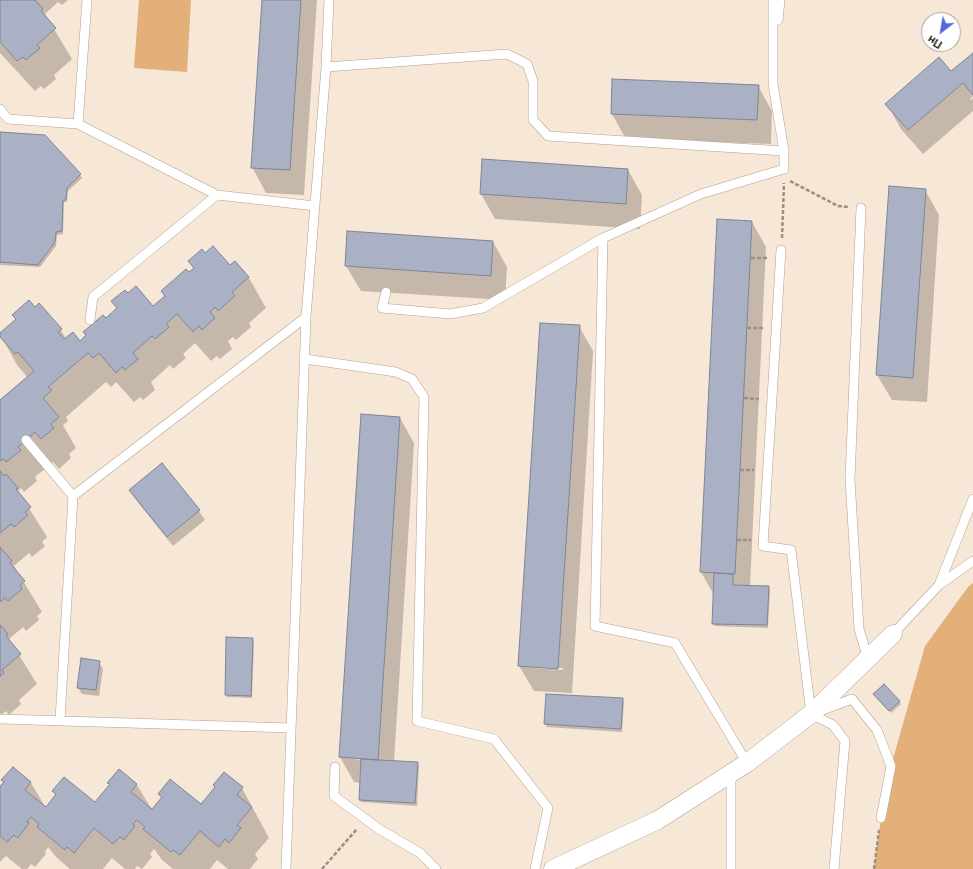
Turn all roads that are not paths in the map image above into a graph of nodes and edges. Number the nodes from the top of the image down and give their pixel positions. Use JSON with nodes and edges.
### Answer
{"nodes":[{"id":1,"x":87,"y":0,"type":"edge"},
{"id":2,"x":329,"y":0,"type":"edge"},
{"id":3,"x":773,"y":0,"type":"edge"},
{"id":4,"x":780,"y":0,"type":"edge"},
{"id":5,"x":772,"y":61,"type":"junction"},
{"id":6,"x":326,"y":67,"type":"junction"},
{"id":7,"x":0,"y":109,"type":"edge"},
{"id":8,"x":78,"y":124,"type":"junction"},
{"id":9,"x":784,"y":151,"type":"junction"},
{"id":10,"x":217,"y":195,"type":"junction"},
{"id":11,"x":315,"y":206,"type":"junction"},
{"id":12,"x":861,"y":208,"type":"road end"},
{"id":13,"x":603,"y":238,"type":"junction"},
{"id":14,"x":781,"y":250,"type":"road end"},
{"id":15,"x":386,"y":292,"type":"dead end"},
{"id":16,"x":306,"y":317,"type":"junction"},
{"id":17,"x":90,"y":320,"type":"dead end"},
{"id":18,"x":305,"y":359,"type":"junction"},
{"id":19,"x":26,"y":440,"type":"dead end"},
{"id":20,"x":73,"y":496,"type":"junction"},
{"id":21,"x":973,"y":498,"type":"edge"},
{"id":22,"x":973,"y":561,"type":"edge"},
{"id":23,"x":940,"y":585,"type":"junction"},
{"id":24,"x":893,"y":634,"type":"joint"},
{"id":25,"x":868,"y":659,"type":"junction"},
{"id":26,"x":811,"y":714,"type":"junction"},
{"id":27,"x":0,"y":719,"type":"edge"},
{"id":28,"x":60,"y":720,"type":"junction"},
{"id":29,"x":290,"y":728,"type":"junction"},
{"id":30,"x":747,"y":763,"type":"junction"},
{"id":31,"x":335,"y":767,"type":"dead end"},
{"id":32,"x":731,"y":774,"type":"junction"},
{"id":33,"x":881,"y":818,"type":"road end"},
{"id":34,"x":286,"y":869,"type":"edge"},
{"id":35,"x":436,"y":869,"type":"edge"},
{"id":36,"x":535,"y":869,"type":"edge"},
{"id":37,"x":553,"y":869,"type":"edge"},
{"id":38,"x":731,"y":869,"type":"edge"},
{"id":39,"x":834,"y":869,"type":"edge"}],
"edges":[{"from":1,"to":8,"type":"lane"},
{"from":2,"to":6,"type":"lane"},
{"from":3,"to":5,"type":"lane"},
{"from":4,"to":5,"type":"lane"},
{"from":5,"to":9,"type":"lane"},
{"from":6,"to":9,"type":"lane"},
{"from":6,"to":11,"type":"lane"},
{"from":7,"to":8,"type":"lane"},
{"from":8,"to":10,"type":"lane"},
{"from":9,"to":13,"type":"lane"},
{"from":10,"to":11,"type":"lane"},
{"from":10,"to":17,"type":"lane"},
{"from":11,"to":16,"type":"lane"},
{"from":12,"to":25,"type":"lane"},
{"from":13,"to":15,"type":"lane"},
{"from":13,"to":30,"type":"lane"},
{"from":14,"to":26,"type":"lane"},
{"from":16,"to":18,"type":"lane"},
{"from":16,"to":20,"type":"lane"},
{"from":18,"to":29,"type":"lane"},
{"from":18,"to":36,"type":"lane"},
{"from":19,"to":20,"type":"lane"},
{"from":20,"to":28,"type":"lane"},
{"from":21,"to":23,"type":"lane"},
{"from":22,"to":23,"type":"lane"},
{"from":23,"to":24,"type":"lane"},
{"from":24,"to":25,"type":"street"},
{"from":25,"to":26,"type":"street"},
{"from":26,"to":30,"type":"street"},
{"from":26,"to":33,"type":"lane"},
{"from":26,"to":39,"type":"lane"},
{"from":27,"to":28,"type":"lane"},
{"from":28,"to":29,"type":"lane"},
{"from":29,"to":34,"type":"lane"},
{"from":30,"to":32,"type":"street"},
{"from":31,"to":35,"type":"lane"},
{"from":32,"to":37,"type":"street"},
{"from":32,"to":38,"type":"lane"}]}
